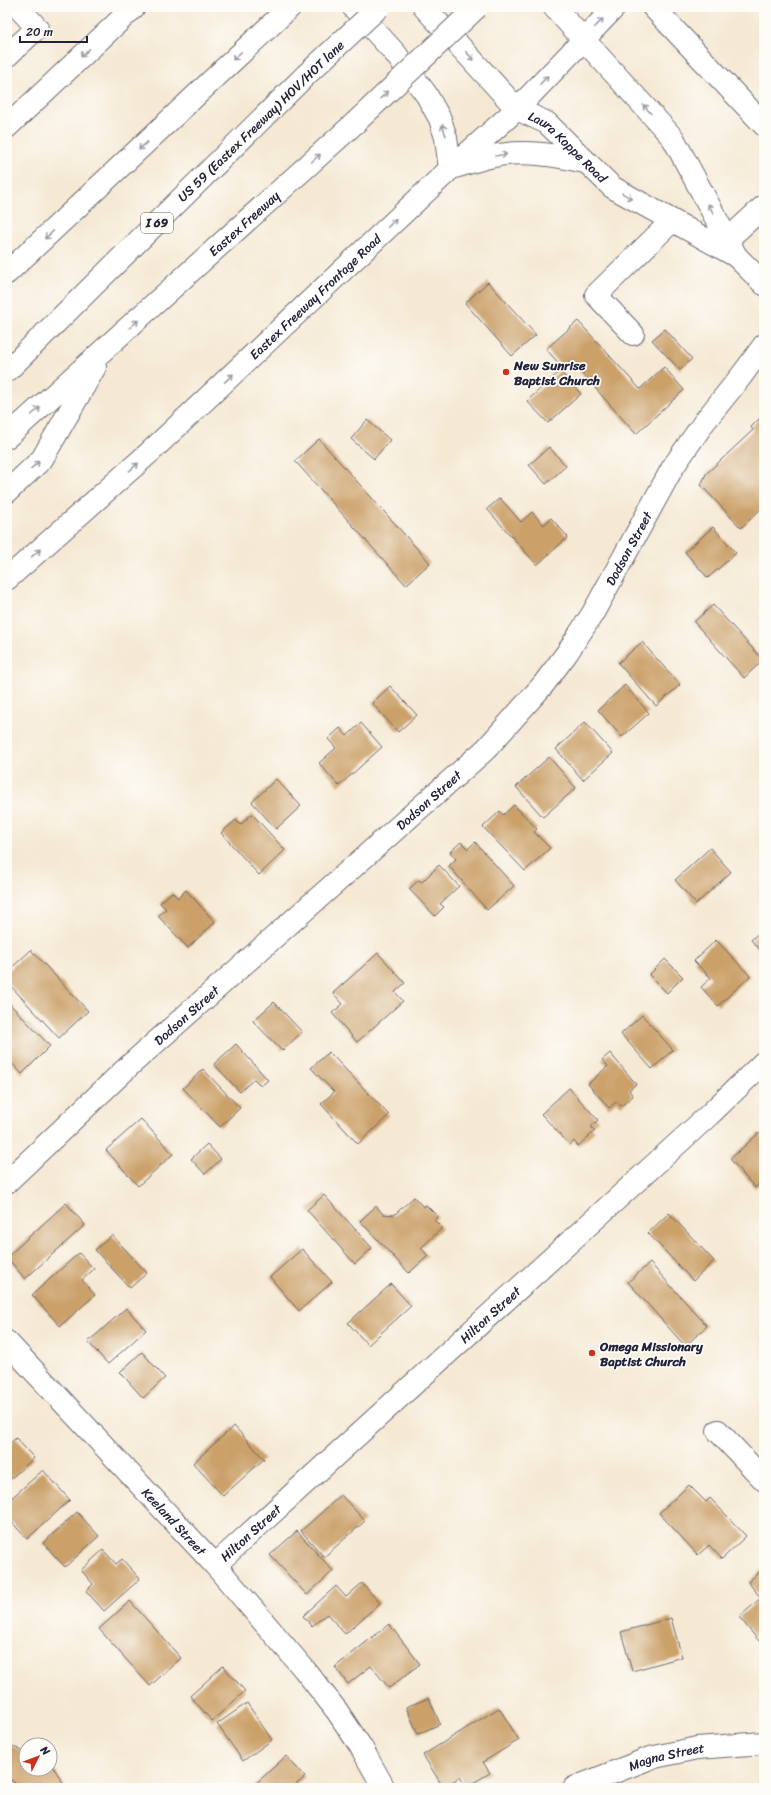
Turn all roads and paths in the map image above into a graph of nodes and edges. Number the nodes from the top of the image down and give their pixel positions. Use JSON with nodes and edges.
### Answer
{"nodes":[{"id":1,"x":18,"y":7,"type":"edge"},
{"id":2,"x":134,"y":7,"type":"edge"},
{"id":3,"x":290,"y":7,"type":"edge"},
{"id":4,"x":353,"y":7,"type":"edge"},
{"id":5,"x":379,"y":7,"type":"edge"},
{"id":6,"x":424,"y":7,"type":"edge"},
{"id":7,"x":477,"y":7,"type":"edge"},
{"id":8,"x":554,"y":7,"type":"edge"},
{"id":9,"x":615,"y":7,"type":"edge"},
{"id":10,"x":653,"y":7,"type":"edge"},
{"id":11,"x":583,"y":40,"type":"junction"},
{"id":12,"x":7,"y":56,"type":"edge"},
{"id":13,"x":517,"y":109,"type":"junction"},
{"id":14,"x":764,"y":125,"type":"edge"},
{"id":15,"x":7,"y":127,"type":"edge"},
{"id":16,"x":585,"y":162,"type":"junction"},
{"id":17,"x":450,"y":169,"type":"junction"},
{"id":18,"x":764,"y":206,"type":"edge"},
{"id":19,"x":672,"y":221,"type":"junction"},
{"id":20,"x":732,"y":248,"type":"junction"},
{"id":21,"x":7,"y":273,"type":"edge"},
{"id":22,"x":764,"y":284,"type":"edge"},
{"id":23,"x":633,"y":334,"type":"dead end"},
{"id":24,"x":105,"y":350,"type":"junction"},
{"id":25,"x":762,"y":354,"type":"edge"},
{"id":26,"x":7,"y":371,"type":"edge"},
{"id":27,"x":7,"y":437,"type":"edge"},
{"id":28,"x":7,"y":492,"type":"edge"},
{"id":29,"x":7,"y":579,"type":"edge"},
{"id":30,"x":764,"y":1062,"type":"edge"},
{"id":31,"x":7,"y":1182,"type":"edge"},
{"id":32,"x":7,"y":1342,"type":"edge"},
{"id":33,"x":718,"y":1430,"type":"dead end"},
{"id":34,"x":764,"y":1480,"type":"edge"},
{"id":35,"x":215,"y":1565,"type":"junction"},
{"id":36,"x":764,"y":1743,"type":"edge"},
{"id":37,"x":384,"y":1788,"type":"edge"},
{"id":38,"x":574,"y":1788,"type":"edge"}],
"edges":[{"from":1,"to":12,"type":"main road"},
{"from":2,"to":15,"type":"main road","one_way":true},
{"from":3,"to":21,"type":"main road","one_way":true},
{"from":17,"to":4,"type":"main road","one_way":true},
{"from":5,"to":26,"type":"main road","name":"US 59 (Eastex Freeway) HOV/HOT lane","number":"I 69","bridge":true},
{"from":6,"to":13,"type":"main road","name":"Laura Koppe Road","one_way":true},
{"from":24,"to":7,"type":"main road","name":"Eastex Freeway","one_way":true,"bridge":true},
{"from":8,"to":11,"type":"main road","name":"Laura Koppe Road"},
{"from":11,"to":9,"type":"main road","name":"Eastex Freeway Frontage Road","one_way":true},
{"from":10,"to":14,"type":"main road"},
{"from":13,"to":11,"type":"main road","name":"Eastex Freeway Frontage Road","one_way":true},
{"from":20,"to":11,"type":"main road","name":"Laura Koppe Road","one_way":true},
{"from":13,"to":16,"type":"main road","name":"Laura Koppe Road"},
{"from":13,"to":17,"type":"main road","name":"Eastex Freeway Frontage Road"},
{"from":17,"to":16,"type":"main road","one_way":true},
{"from":16,"to":19,"type":"main road","name":"Laura Koppe Road","one_way":true},
{"from":29,"to":17,"type":"main road","name":"Eastex Freeway Frontage Road","one_way":true},
{"from":18,"to":20,"type":"main road"},
{"from":19,"to":20,"type":"main road","name":"Laura Koppe Road"},
{"from":19,"to":23,"type":"main road"},
{"from":20,"to":22,"type":"main road","name":"Laura Koppe Road"},
{"from":27,"to":24,"type":"main road","name":"Eastex Freeway","one_way":true},
{"from":28,"to":24,"type":"main road","one_way":true},
{"from":25,"to":31,"type":"main road","name":"Dodson Street"},
{"from":30,"to":35,"type":"main road","name":"Hilton Street"},
{"from":32,"to":35,"type":"main road","name":"Keeland Street"},
{"from":33,"to":34,"type":"main road"},
{"from":35,"to":37,"type":"main road","name":"Keeland Street"},
{"from":36,"to":38,"type":"main road","name":"Magna Street"}]}
